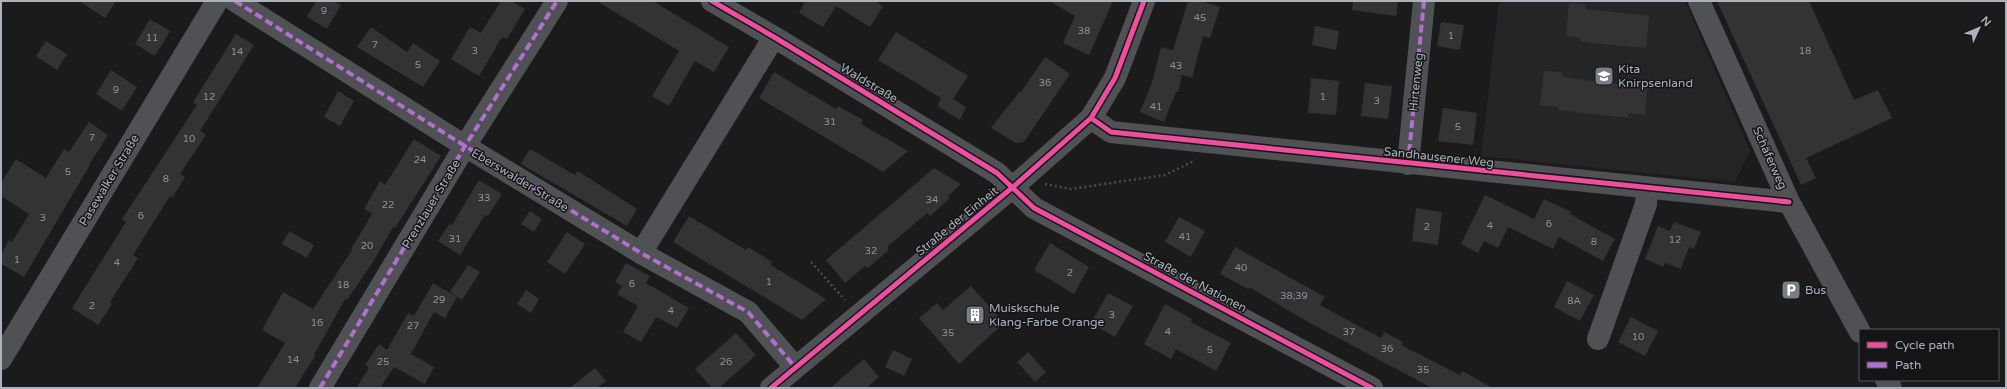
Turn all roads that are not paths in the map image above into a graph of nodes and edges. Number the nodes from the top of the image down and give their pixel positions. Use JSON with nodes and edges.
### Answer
{"nodes":[{"id":1,"x":217,"y":1,"type":"edge"},
{"id":2,"x":235,"y":1,"type":"edge"},
{"id":3,"x":557,"y":1,"type":"edge"},
{"id":4,"x":712,"y":1,"type":"edge"},
{"id":5,"x":1144,"y":1,"type":"edge"},
{"id":6,"x":1424,"y":1,"type":"edge"},
{"id":7,"x":1699,"y":1,"type":"edge"},
{"id":8,"x":774,"y":37,"type":"junction"},
{"id":9,"x":1091,"y":118,"type":"junction"},
{"id":10,"x":465,"y":146,"type":"junction"},
{"id":11,"x":1408,"y":164,"type":"junction"},
{"id":12,"x":1013,"y":187,"type":"junction"},
{"id":13,"x":1647,"y":188,"type":"junction"},
{"id":14,"x":1789,"y":202,"type":"junction"},
{"id":15,"x":641,"y":253,"type":"junction"},
{"id":16,"x":1859,"y":330,"type":"edge"},
{"id":17,"x":1598,"y":339,"type":"dead end"},
{"id":18,"x":1,"y":359,"type":"edge"},
{"id":19,"x":796,"y":367,"type":"junction"},
{"id":20,"x":320,"y":388,"type":"edge"},
{"id":21,"x":771,"y":388,"type":"edge"},
{"id":22,"x":1372,"y":388,"type":"edge"}],
"edges":[{"from":1,"to":18,"type":"street","name":"Pasewalker Straße"},
{"from":2,"to":10,"type":"street","name":"Eberswalder Straße"},
{"from":3,"to":10,"type":"street","name":"Prenzlauer Straße"},
{"from":4,"to":8,"type":"street","name":"Waldstraße"},
{"from":5,"to":9,"type":"street","name":"Straße der Einheit"},
{"from":6,"to":11,"type":"street","name":"Hirtenweg"},
{"from":7,"to":14,"type":"street","name":"Schäferweg"},
{"from":8,"to":12,"type":"street","name":"Waldstraße"},
{"from":8,"to":15,"type":"street"},
{"from":9,"to":11,"type":"street","name":"Sandhausener Weg"},
{"from":9,"to":12,"type":"street","name":"Straße der Einheit"},
{"from":10,"to":15,"type":"street","name":"Eberswalder Straße"},
{"from":10,"to":20,"type":"street","name":"Prenzlauer Straße"},
{"from":11,"to":13,"type":"street","name":"Sandhausener Weg"},
{"from":12,"to":19,"type":"street","name":"Straße der Einheit"},
{"from":12,"to":22,"type":"street","name":"Straße der Nationen"},
{"from":13,"to":14,"type":"street","name":"Sandhausener Weg"},
{"from":13,"to":17,"type":"street"},
{"from":14,"to":16,"type":"street","name":"Schäferweg"},
{"from":15,"to":19,"type":"street","name":"Eberswalder Straße"},
{"from":19,"to":21,"type":"street","name":"Straße der Einheit"}]}
